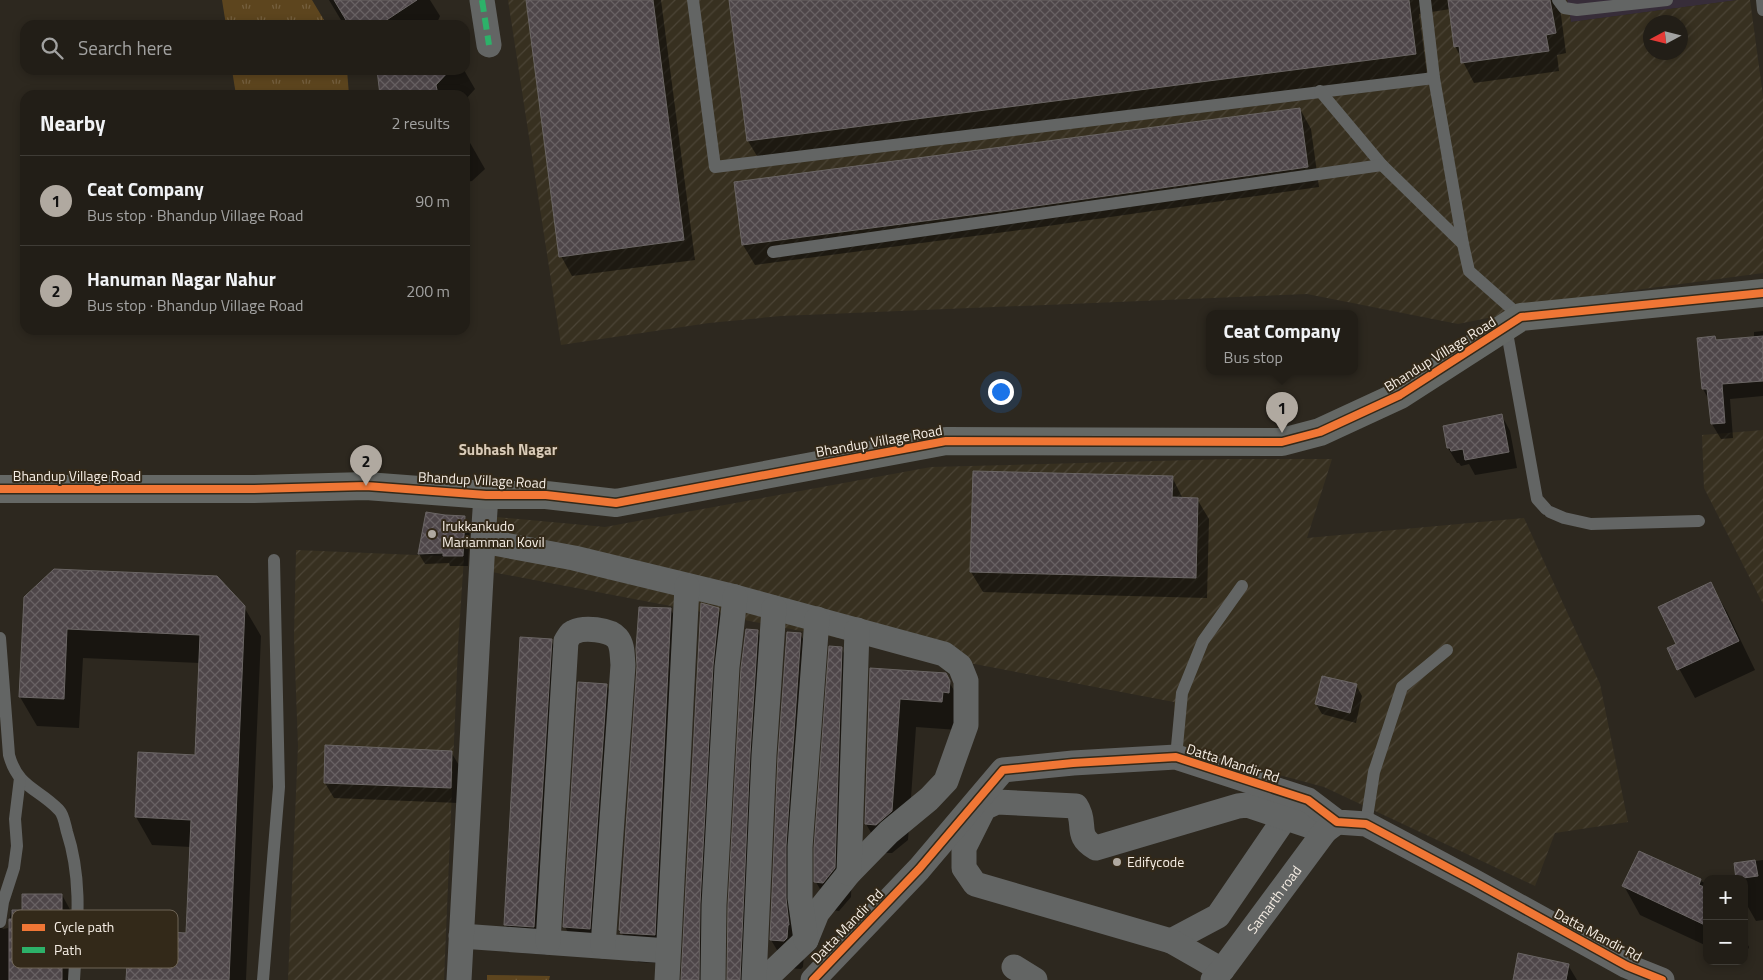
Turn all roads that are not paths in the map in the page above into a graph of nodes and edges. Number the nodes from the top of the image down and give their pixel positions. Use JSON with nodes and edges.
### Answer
{"nodes":[{"id":1,"x":482,"y":0,"type":"edge"},
{"id":2,"x":693,"y":0,"type":"edge"},
{"id":3,"x":1425,"y":0,"type":"edge"},
{"id":4,"x":1558,"y":0,"type":"edge"},
{"id":5,"x":1667,"y":0,"type":"edge"},
{"id":6,"x":1762,"y":0,"type":"edge"},
{"id":7,"x":1763,"y":10,"type":"edge"},
{"id":8,"x":488,"y":45,"type":"dead end"},
{"id":9,"x":1434,"y":78,"type":"junction"},
{"id":10,"x":1320,"y":92,"type":"junction"},
{"id":11,"x":1382,"y":165,"type":"junction"},
{"id":12,"x":1463,"y":244,"type":"junction"},
{"id":13,"x":773,"y":252,"type":"dead end"},
{"id":14,"x":1763,"y":293,"type":"edge"},
{"id":15,"x":1513,"y":322,"type":"junction"},
{"id":16,"x":0,"y":489,"type":"edge"},
{"id":17,"x":486,"y":495,"type":"junction"},
{"id":18,"x":1699,"y":521,"type":"dead end"},
{"id":19,"x":482,"y":541,"type":"junction"},
{"id":20,"x":274,"y":560,"type":"dead end"},
{"id":21,"x":687,"y":586,"type":"junction"},
{"id":22,"x":1242,"y":586,"type":"dead end"},
{"id":23,"x":734,"y":597,"type":"junction"},
{"id":24,"x":774,"y":608,"type":"junction"},
{"id":25,"x":817,"y":620,"type":"junction"},
{"id":26,"x":858,"y":630,"type":"junction"},
{"id":27,"x":0,"y":638,"type":"edge"},
{"id":28,"x":1447,"y":650,"type":"dead end"},
{"id":29,"x":1176,"y":757,"type":"junction"},
{"id":30,"x":11,"y":772,"type":"edge"},
{"id":31,"x":1285,"y":818,"type":"junction"},
{"id":32,"x":1366,"y":824,"type":"junction"},
{"id":33,"x":1331,"y":826,"type":"junction"},
{"id":34,"x":849,"y":873,"type":"junction"},
{"id":35,"x":78,"y":910,"type":"edge"},
{"id":36,"x":0,"y":922,"type":"edge"},
{"id":37,"x":461,"y":936,"type":"junction"},
{"id":38,"x":806,"y":940,"type":"junction"},
{"id":39,"x":1171,"y":941,"type":"junction"},
{"id":40,"x":548,"y":942,"type":"junction"},
{"id":41,"x":603,"y":946,"type":"junction"},
{"id":42,"x":668,"y":951,"type":"junction"},
{"id":43,"x":1014,"y":967,"type":"dead end"},
{"id":44,"x":1217,"y":975,"type":"edge"},
{"id":45,"x":263,"y":980,"type":"edge"},
{"id":46,"x":459,"y":980,"type":"edge"},
{"id":47,"x":667,"y":980,"type":"edge"},
{"id":48,"x":713,"y":980,"type":"edge"},
{"id":49,"x":754,"y":980,"type":"edge"},
{"id":50,"x":764,"y":980,"type":"edge"},
{"id":51,"x":813,"y":980,"type":"edge"},
{"id":52,"x":1035,"y":980,"type":"edge"},
{"id":53,"x":1662,"y":980,"type":"edge"}],
"edges":[{"from":1,"to":8,"type":"street"},
{"from":2,"to":10,"type":"lane"},
{"from":3,"to":9,"type":"lane"},
{"from":4,"to":5,"type":"lane"},
{"from":6,"to":7,"type":"lane"},
{"from":9,"to":10,"type":"lane"},
{"from":9,"to":12,"type":"lane"},
{"from":10,"to":11,"type":"lane"},
{"from":11,"to":12,"type":"lane"},
{"from":11,"to":13,"type":"lane"},
{"from":12,"to":15,"type":"lane"},
{"from":14,"to":15,"type":"street","name":"Bhandup Village Road"},
{"from":15,"to":17,"type":"street","name":"Bhandup Village Road"},
{"from":15,"to":18,"type":"lane"},
{"from":16,"to":17,"type":"street","name":"Bhandup Village Road"},
{"from":17,"to":19,"type":"street"},
{"from":19,"to":21,"type":"street"},
{"from":19,"to":37,"type":"street"},
{"from":20,"to":45,"type":"lane"},
{"from":21,"to":23,"type":"street"},
{"from":21,"to":42,"type":"street"},
{"from":22,"to":29,"type":"lane"},
{"from":23,"to":24,"type":"street"},
{"from":23,"to":48,"type":"street"},
{"from":24,"to":25,"type":"street"},
{"from":24,"to":49,"type":"street"},
{"from":25,"to":26,"type":"street"},
{"from":25,"to":38,"type":"street"},
{"from":26,"to":34,"type":"street"},
{"from":26,"to":34,"type":"street"},
{"from":27,"to":30,"type":"lane"},
{"from":28,"to":32,"type":"lane"},
{"from":29,"to":33,"type":"street","name":"Datta Mandir Rd"},
{"from":29,"to":51,"type":"street","name":"Datta Mandir Rd"},
{"from":30,"to":35,"type":"lane"},
{"from":30,"to":36,"type":"lane"},
{"from":31,"to":33,"type":"street"},
{"from":31,"to":39,"type":"street"},
{"from":31,"to":39,"type":"street"},
{"from":32,"to":33,"type":"street","name":"Datta Mandir Rd"},
{"from":32,"to":53,"type":"street","name":"Datta Mandir Rd"},
{"from":33,"to":44,"type":"street","name":"Samarth road"},
{"from":34,"to":38,"type":"street"},
{"from":37,"to":40,"type":"street"},
{"from":37,"to":46,"type":"street"},
{"from":38,"to":50,"type":"street"},
{"from":39,"to":44,"type":"street"},
{"from":40,"to":41,"type":"street"},
{"from":40,"to":41,"type":"street"},
{"from":41,"to":42,"type":"street"},
{"from":42,"to":47,"type":"street"},
{"from":43,"to":52,"type":"street"}]}
